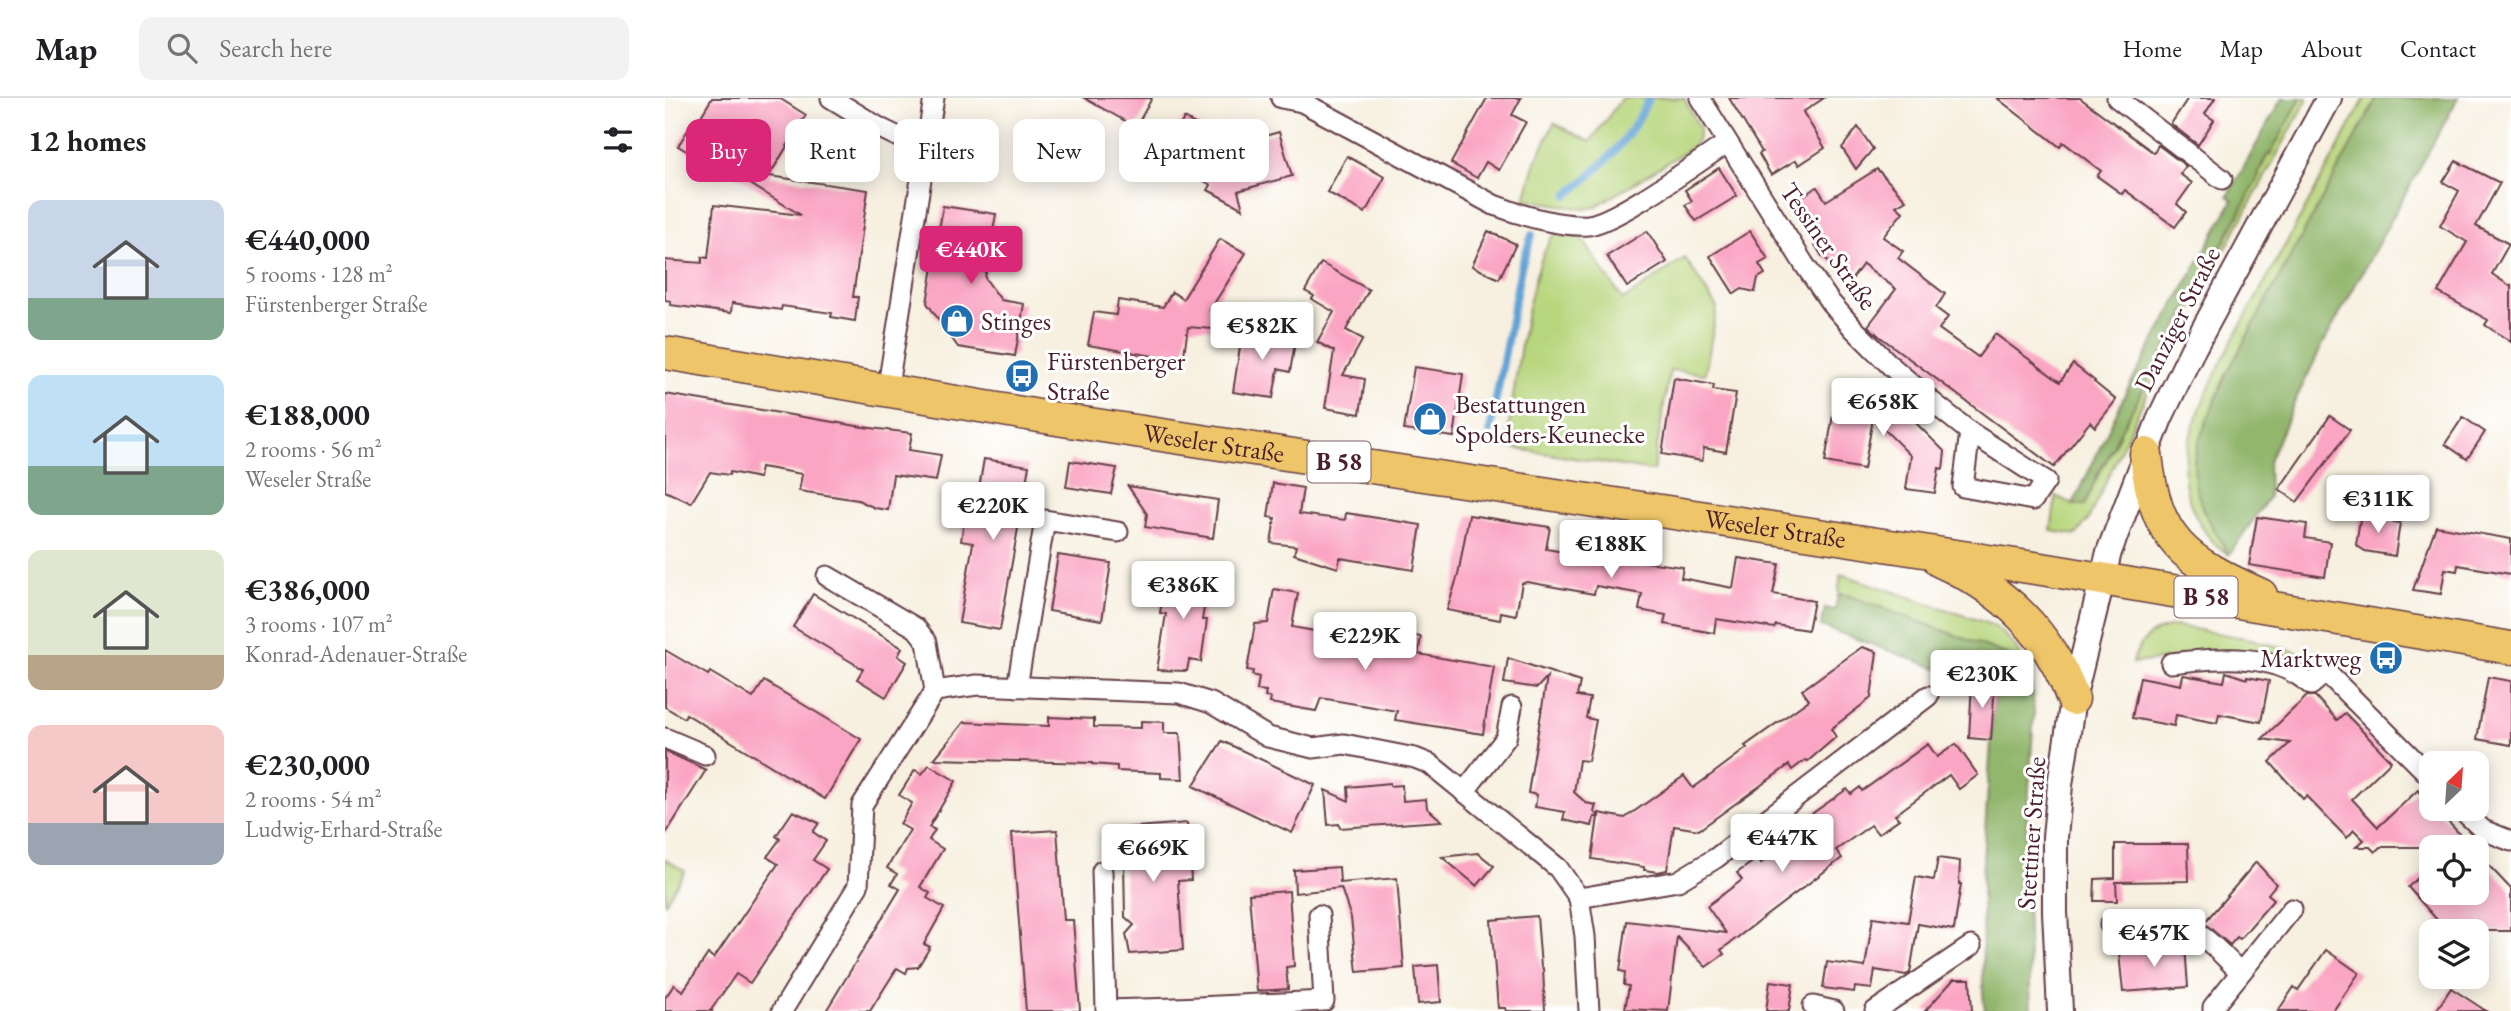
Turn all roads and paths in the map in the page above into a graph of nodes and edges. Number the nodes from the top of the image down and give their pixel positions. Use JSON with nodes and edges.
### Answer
{"nodes":[{"id":1,"x":831,"y":98,"type":"edge"},
{"id":2,"x":934,"y":98,"type":"edge"},
{"id":3,"x":1281,"y":98,"type":"edge"},
{"id":4,"x":1700,"y":98,"type":"edge"},
{"id":5,"x":2329,"y":98,"type":"edge"},
{"id":6,"x":2123,"y":100,"type":"edge"},
{"id":7,"x":930,"y":119,"type":"edge"},
{"id":8,"x":894,"y":135,"type":"edge"},
{"id":9,"x":1727,"y":143,"type":"junction"},
{"id":10,"x":2222,"y":179,"type":"dead end"},
{"id":11,"x":920,"y":182,"type":"edge"},
{"id":12,"x":665,"y":353,"type":"edge"},
{"id":13,"x":887,"y":392,"type":"junction"},
{"id":14,"x":1970,"y":432,"type":"dead end"},
{"id":15,"x":2146,"y":454,"type":"junction"},
{"id":16,"x":1118,"y":532,"type":"dead end"},
{"id":17,"x":1919,"y":551,"type":"junction"},
{"id":18,"x":827,"y":576,"type":"dead end"},
{"id":19,"x":2102,"y":579,"type":"junction"},
{"id":20,"x":2311,"y":613,"type":"junction"},
{"id":21,"x":2511,"y":648,"type":"edge"},
{"id":22,"x":2171,"y":663,"type":"dead end"},
{"id":23,"x":1017,"y":687,"type":"junction"},
{"id":24,"x":935,"y":691,"type":"junction"},
{"id":25,"x":1928,"y":696,"type":"dead end"},
{"id":26,"x":2073,"y":699,"type":"junction"},
{"id":27,"x":1512,"y":707,"type":"dead end"},
{"id":28,"x":665,"y":737,"type":"edge"},
{"id":29,"x":705,"y":755,"type":"dead end"},
{"id":30,"x":2419,"y":766,"type":"edge"},
{"id":31,"x":1464,"y":792,"type":"junction"},
{"id":32,"x":2474,"y":821,"type":"edge"},
{"id":33,"x":2511,"y":841,"type":"edge"},
{"id":34,"x":1102,"y":871,"type":"dead end"},
{"id":35,"x":1579,"y":898,"type":"junction"},
{"id":36,"x":2292,"y":909,"type":"dead end"},
{"id":37,"x":1319,"y":915,"type":"dead end"},
{"id":38,"x":2110,"y":925,"type":"dead end"},
{"id":39,"x":1971,"y":946,"type":"dead end"},
{"id":40,"x":2240,"y":971,"type":"junction"},
{"id":41,"x":1813,"y":1006,"type":"dead end"},
{"id":42,"x":1177,"y":1009,"type":"edge"},
{"id":43,"x":782,"y":1011,"type":"edge"},
{"id":44,"x":1589,"y":1011,"type":"edge"},
{"id":45,"x":1835,"y":1011,"type":"edge"},
{"id":46,"x":1875,"y":1011,"type":"edge"},
{"id":47,"x":2060,"y":1011,"type":"edge"},
{"id":48,"x":2213,"y":1011,"type":"edge"}],
"edges":[{"from":1,"to":8,"type":"street"},
{"from":2,"to":7,"type":"street"},
{"from":3,"to":9,"type":"street"},
{"from":4,"to":9,"type":"street","name":"Tessiner Straße"},
{"from":5,"to":15,"type":"street","name":"Danziger Straße"},
{"from":6,"to":10,"type":"street"},
{"from":9,"to":14,"type":"street","name":"Tessiner Straße"},
{"from":11,"to":13,"type":"street"},
{"from":12,"to":13,"type":"main road","name":"Weseler Straße","number":"B 58"},
{"from":13,"to":17,"type":"main road","name":"Weseler Straße","number":"B 58"},
{"from":15,"to":19,"type":"street","name":"Danziger Straße"},
{"from":15,"to":20,"type":"main road"},
{"from":16,"to":23,"type":"street"},
{"from":17,"to":19,"type":"main road","name":"Weseler Straße","number":"B 58"},
{"from":17,"to":26,"type":"main road"},
{"from":18,"to":24,"type":"street"},
{"from":19,"to":20,"type":"main road","name":"Weseler Straße","number":"B 58"},
{"from":19,"to":26,"type":"street","name":"Stettiner Straße"},
{"from":20,"to":21,"type":"main road","name":"Weseler Straße","number":"B 58"},
{"from":22,"to":30,"type":"street"},
{"from":23,"to":24,"type":"street"},
{"from":23,"to":31,"type":"street"},
{"from":24,"to":43,"type":"street"},
{"from":25,"to":35,"type":"street"},
{"from":26,"to":47,"type":"street","name":"Stettiner Straße"},
{"from":27,"to":31,"type":"street"},
{"from":28,"to":29,"type":"street"},
{"from":31,"to":35,"type":"street"},
{"from":32,"to":33,"type":"street"},
{"from":34,"to":42,"type":"street"},
{"from":35,"to":44,"type":"street"},
{"from":36,"to":40,"type":"street"},
{"from":37,"to":42,"type":"street"},
{"from":38,"to":40,"type":"street"},
{"from":39,"to":46,"type":"street"},
{"from":40,"to":48,"type":"street"},
{"from":41,"to":45,"type":"street"}]}
